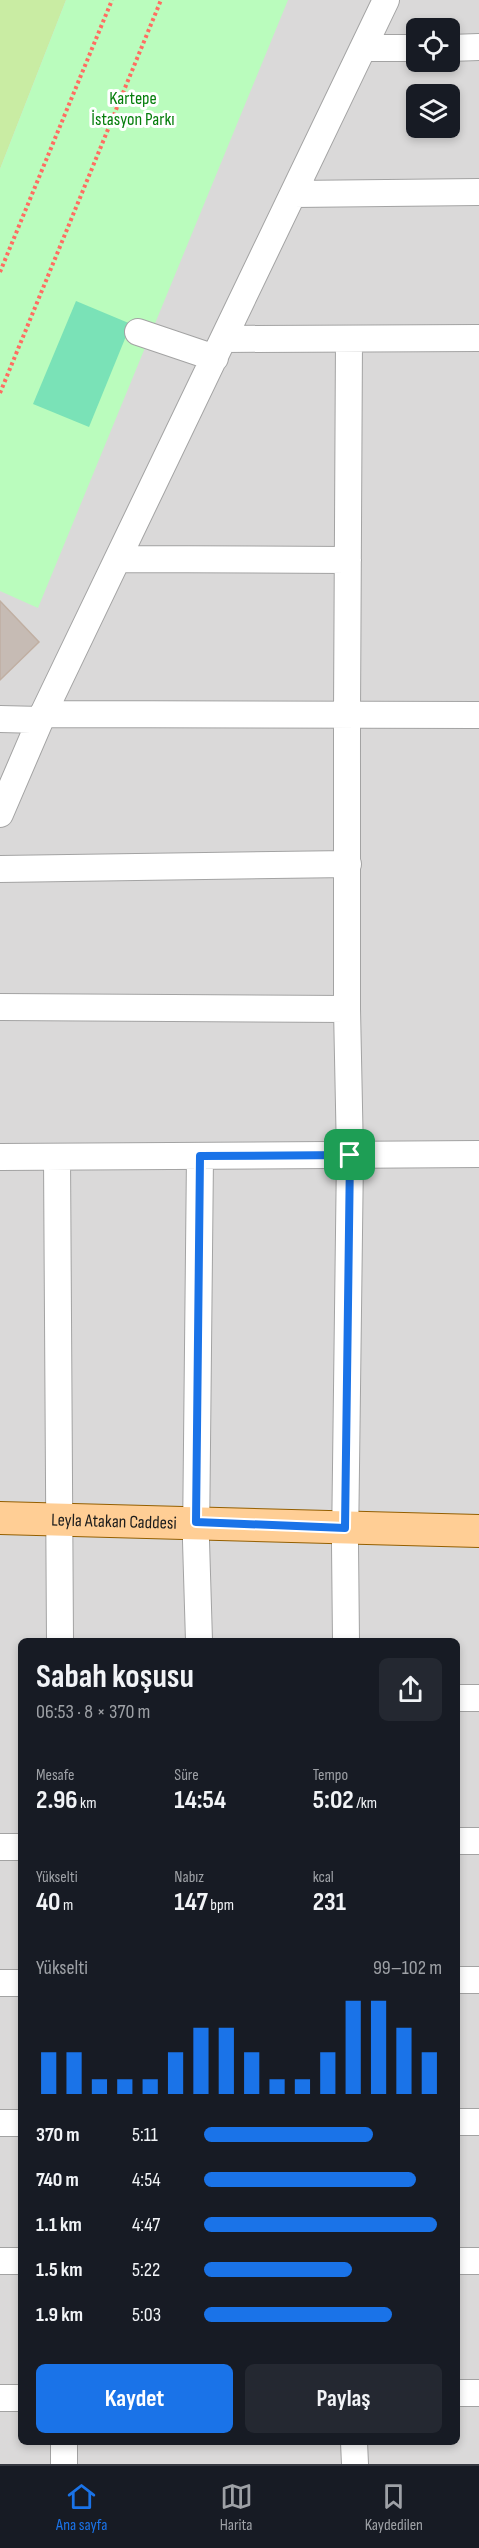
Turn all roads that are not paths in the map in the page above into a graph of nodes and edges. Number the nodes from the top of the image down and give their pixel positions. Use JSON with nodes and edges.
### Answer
{"nodes":[{"id":1,"x":386,"y":0,"type":"edge"},
{"id":2,"x":479,"y":47,"type":"edge"},
{"id":3,"x":363,"y":48,"type":"junction"},
{"id":4,"x":406,"y":48,"type":"edge"},
{"id":5,"x":460,"y":48,"type":"edge"},
{"id":6,"x":479,"y":192,"type":"edge"},
{"id":7,"x":294,"y":194,"type":"junction"},
{"id":8,"x":138,"y":332,"type":"dead end"},
{"id":9,"x":350,"y":339,"type":"junction"},
{"id":10,"x":479,"y":339,"type":"edge"},
{"id":11,"x":220,"y":349,"type":"junction"},
{"id":12,"x":117,"y":559,"type":"junction"},
{"id":13,"x":348,"y":560,"type":"junction"},
{"id":14,"x":347,"y":714,"type":"junction"},
{"id":15,"x":479,"y":714,"type":"edge"},
{"id":16,"x":42,"y":717,"type":"junction"},
{"id":17,"x":0,"y":719,"type":"edge"},
{"id":18,"x":0,"y":814,"type":"edge"},
{"id":19,"x":348,"y":864,"type":"junction"},
{"id":20,"x":0,"y":868,"type":"edge"},
{"id":21,"x":0,"y":1007,"type":"edge"},
{"id":22,"x":347,"y":1008,"type":"junction"},
{"id":23,"x":479,"y":1154,"type":"edge"},
{"id":24,"x":350,"y":1155,"type":"junction"},
{"id":25,"x":200,"y":1156,"type":"junction"},
{"id":26,"x":0,"y":1157,"type":"edge"},
{"id":27,"x":57,"y":1157,"type":"junction"},
{"id":28,"x":0,"y":1518,"type":"edge"},
{"id":29,"x":58,"y":1529,"type":"junction"},
{"id":30,"x":479,"y":1531,"type":"edge"},
{"id":31,"x":196,"y":1532,"type":"junction"},
{"id":32,"x":0,"y":1537,"type":"edge"},
{"id":33,"x":345,"y":1537,"type":"junction"},
{"id":34,"x":479,"y":1547,"type":"edge"},
{"id":35,"x":60,"y":1638,"type":"edge"},
{"id":36,"x":199,"y":1638,"type":"edge"},
{"id":37,"x":346,"y":1638,"type":"edge"},
{"id":38,"x":460,"y":1698,"type":"edge"},
{"id":39,"x":479,"y":1698,"type":"edge"},
{"id":40,"x":479,"y":1840,"type":"edge"},
{"id":41,"x":460,"y":1841,"type":"edge"},
{"id":42,"x":18,"y":1846,"type":"edge"},
{"id":43,"x":0,"y":1847,"type":"edge"},
{"id":44,"x":460,"y":1980,"type":"edge"},
{"id":45,"x":479,"y":1980,"type":"edge"},
{"id":46,"x":0,"y":1983,"type":"edge"},
{"id":47,"x":18,"y":1983,"type":"edge"},
{"id":48,"x":460,"y":2122,"type":"edge"},
{"id":49,"x":479,"y":2122,"type":"edge"},
{"id":50,"x":0,"y":2123,"type":"edge"},
{"id":51,"x":18,"y":2123,"type":"edge"},
{"id":52,"x":0,"y":2261,"type":"edge"},
{"id":53,"x":18,"y":2261,"type":"edge"},
{"id":54,"x":460,"y":2261,"type":"edge"},
{"id":55,"x":479,"y":2261,"type":"edge"},
{"id":56,"x":460,"y":2393,"type":"edge"},
{"id":57,"x":479,"y":2393,"type":"edge"},
{"id":58,"x":0,"y":2398,"type":"edge"},
{"id":59,"x":18,"y":2398,"type":"edge"},
{"id":60,"x":64,"y":2445,"type":"edge"},
{"id":61,"x":354,"y":2445,"type":"edge"},
{"id":62,"x":64,"y":2464,"type":"edge"},
{"id":63,"x":355,"y":2464,"type":"edge"}],
"edges":[{"from":1,"to":3,"type":"street"},
{"from":2,"to":5,"type":"street"},
{"from":3,"to":4,"type":"street"},
{"from":3,"to":7,"type":"street"},
{"from":6,"to":7,"type":"street"},
{"from":7,"to":11,"type":"street"},
{"from":8,"to":11,"type":"street"},
{"from":9,"to":10,"type":"street"},
{"from":9,"to":11,"type":"street"},
{"from":9,"to":13,"type":"street"},
{"from":11,"to":12,"type":"street"},
{"from":12,"to":13,"type":"street"},
{"from":12,"to":16,"type":"street"},
{"from":13,"to":14,"type":"street"},
{"from":14,"to":15,"type":"street"},
{"from":14,"to":16,"type":"street"},
{"from":14,"to":19,"type":"street"},
{"from":16,"to":17,"type":"street"},
{"from":16,"to":18,"type":"street"},
{"from":19,"to":20,"type":"street"},
{"from":19,"to":22,"type":"street"},
{"from":21,"to":22,"type":"street"},
{"from":22,"to":24,"type":"street"},
{"from":23,"to":24,"type":"street"},
{"from":24,"to":25,"type":"street"},
{"from":24,"to":33,"type":"street"},
{"from":25,"to":27,"type":"street"},
{"from":25,"to":31,"type":"street"},
{"from":26,"to":27,"type":"street"},
{"from":27,"to":29,"type":"street"},
{"from":28,"to":29,"type":"main road","name":"Leyla Atakan Caddesi"},
{"from":29,"to":31,"type":"main road","name":"Leyla Atakan Caddesi"},
{"from":29,"to":32,"type":"main road","name":"Leyla Atakan Caddesi"},
{"from":29,"to":35,"type":"street"},
{"from":30,"to":33,"type":"main road","name":"Leyla Atakan Caddesi"},
{"from":31,"to":33,"type":"main road","name":"Leyla Atakan Caddesi"},
{"from":31,"to":36,"type":"street"},
{"from":33,"to":34,"type":"main road","name":"Leyla Atakan Caddesi"},
{"from":33,"to":37,"type":"street"},
{"from":38,"to":39,"type":"street"},
{"from":40,"to":41,"type":"street"},
{"from":42,"to":43,"type":"street"},
{"from":44,"to":45,"type":"street"},
{"from":46,"to":47,"type":"street"},
{"from":48,"to":49,"type":"street"},
{"from":50,"to":51,"type":"street"},
{"from":52,"to":53,"type":"street"},
{"from":54,"to":55,"type":"street"},
{"from":56,"to":57,"type":"street"},
{"from":58,"to":59,"type":"street"},
{"from":60,"to":62,"type":"street"},
{"from":61,"to":63,"type":"street"}]}
